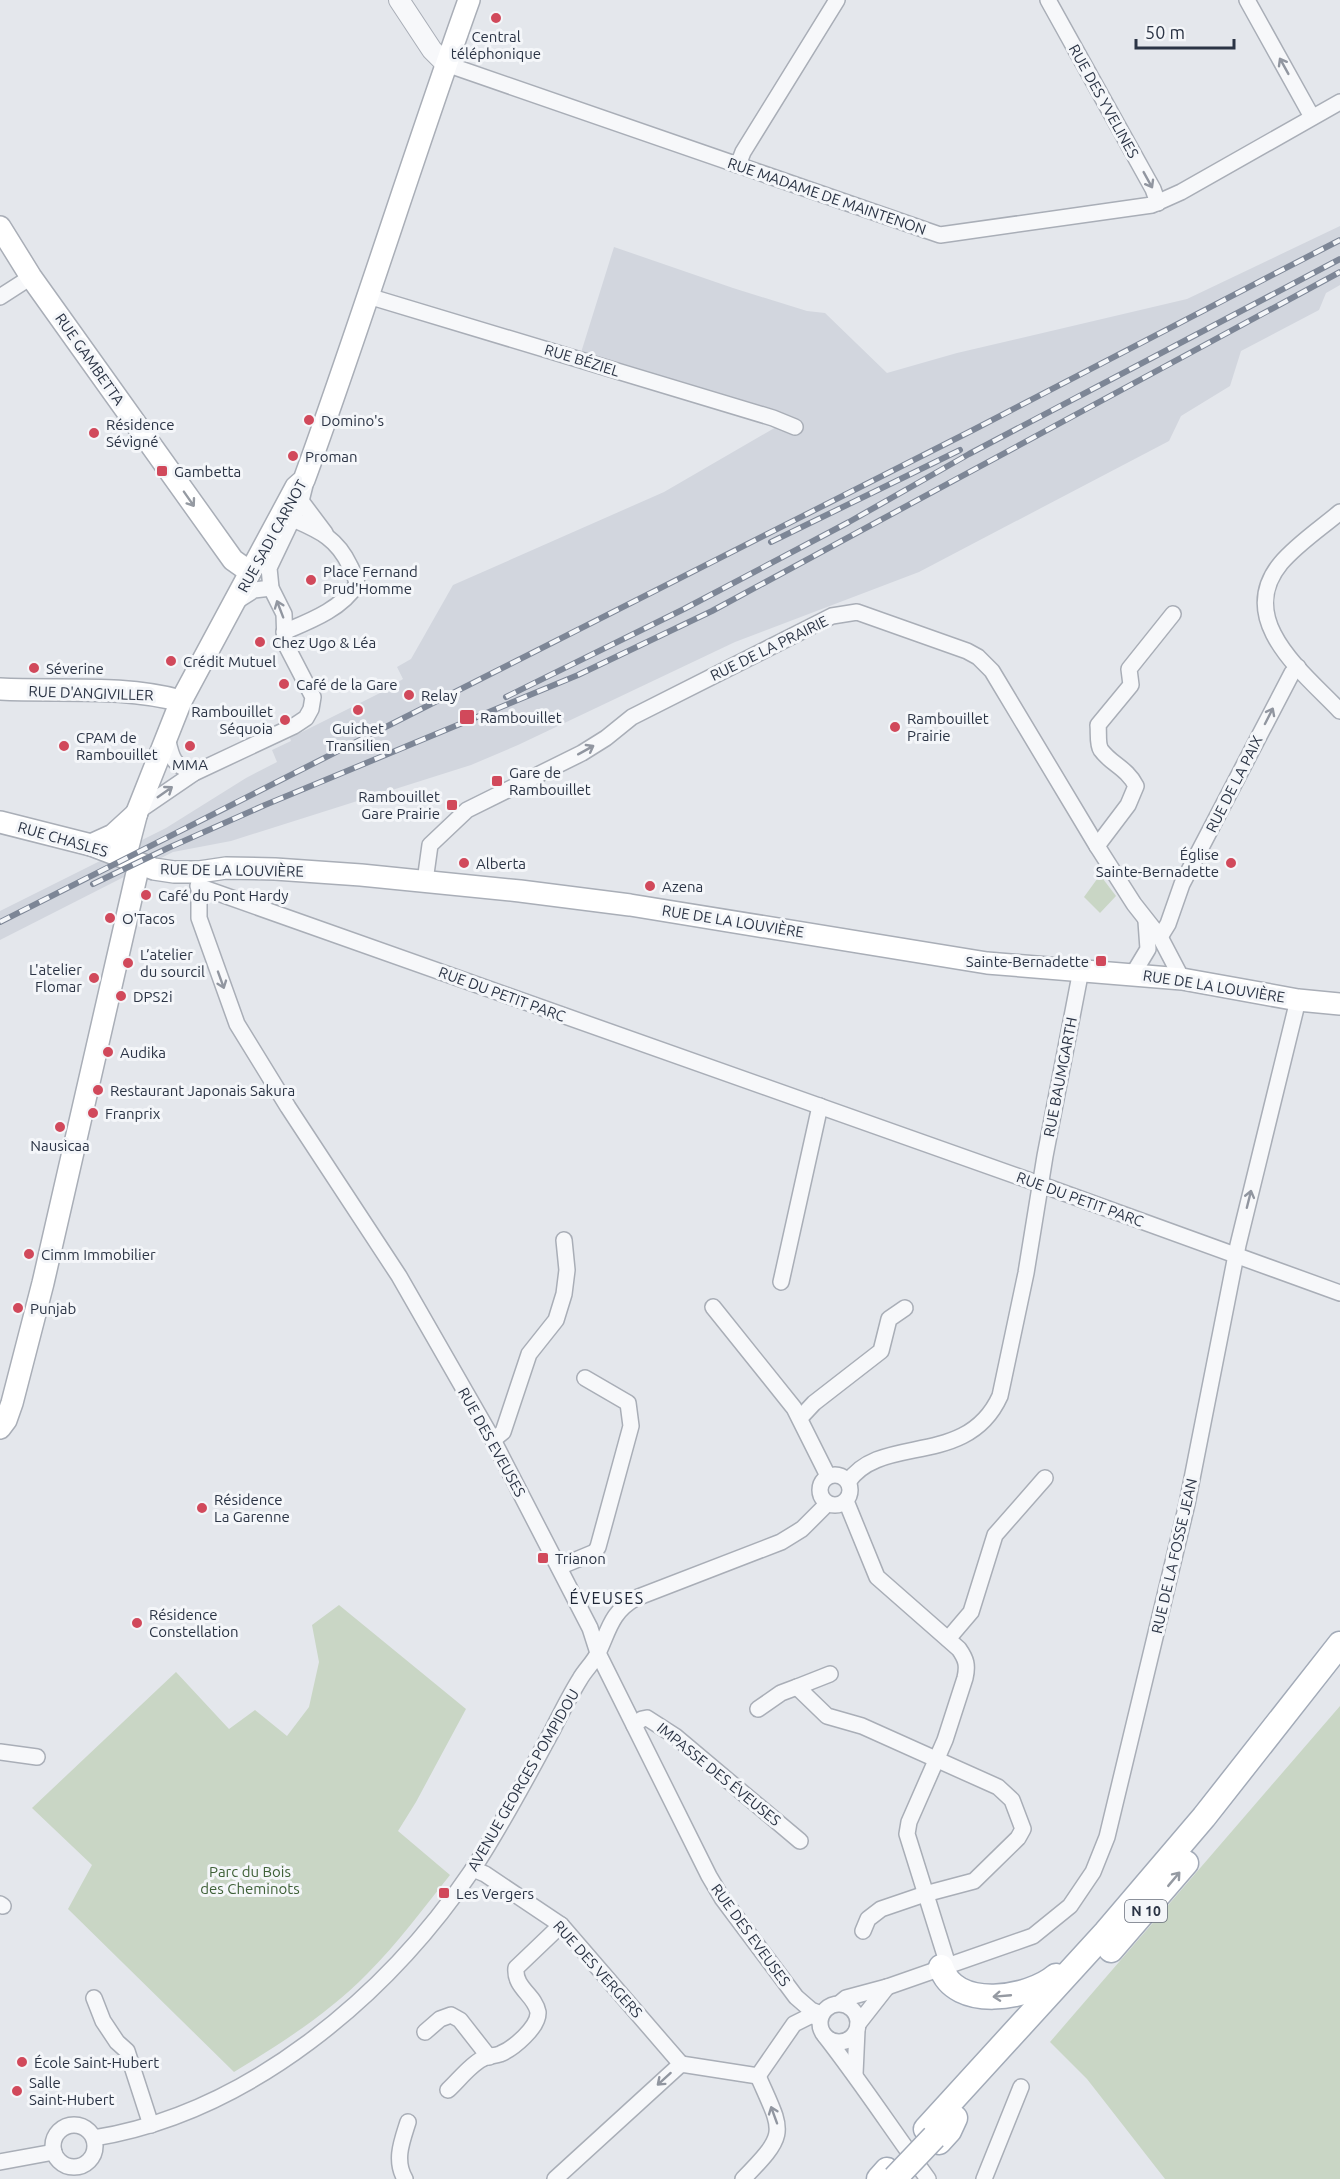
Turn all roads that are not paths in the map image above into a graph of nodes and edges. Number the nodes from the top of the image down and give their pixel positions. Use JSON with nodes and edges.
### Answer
{"nodes":[{"id":1,"x":399,"y":0,"type":"edge"},
{"id":2,"x":469,"y":0,"type":"edge"},
{"id":3,"x":837,"y":0,"type":"edge"},
{"id":4,"x":1048,"y":0,"type":"edge"},
{"id":5,"x":1247,"y":0,"type":"edge"},
{"id":6,"x":446,"y":64,"type":"junction"},
{"id":7,"x":1340,"y":102,"type":"edge"},
{"id":8,"x":1312,"y":117,"type":"junction"},
{"id":9,"x":738,"y":165,"type":"junction"},
{"id":10,"x":1158,"y":203,"type":"junction"},
{"id":11,"x":0,"y":227,"type":"edge"},
{"id":12,"x":31,"y":277,"type":"junction"},
{"id":13,"x":368,"y":296,"type":"junction"},
{"id":14,"x":0,"y":297,"type":"edge"},
{"id":15,"x":795,"y":427,"type":"dead end"},
{"id":16,"x":304,"y":480,"type":"junction"},
{"id":17,"x":301,"y":501,"type":"junction"},
{"id":18,"x":1340,"y":512,"type":"edge"},
{"id":19,"x":288,"y":517,"type":"junction"},
{"id":20,"x":323,"y":534,"type":"junction"},
{"id":21,"x":283,"y":541,"type":"junction"},
{"id":22,"x":259,"y":567,"type":"junction"},
{"id":23,"x":271,"y":588,"type":"junction"},
{"id":24,"x":237,"y":601,"type":"junction"},
{"id":25,"x":1173,"y":614,"type":"dead end"},
{"id":26,"x":284,"y":632,"type":"junction"},
{"id":27,"x":1298,"y":667,"type":"junction"},
{"id":28,"x":0,"y":689,"type":"edge"},
{"id":29,"x":182,"y":701,"type":"junction"},
{"id":30,"x":1340,"y":711,"type":"edge"},
{"id":31,"x":167,"y":737,"type":"junction"},
{"id":32,"x":194,"y":773,"type":"junction"},
{"id":33,"x":137,"y":812,"type":"junction"},
{"id":34,"x":0,"y":822,"type":"edge"},
{"id":35,"x":91,"y":845,"type":"junction"},
{"id":36,"x":1097,"y":846,"type":"junction"},
{"id":37,"x":132,"y":861,"type":"junction"},
{"id":38,"x":425,"y":881,"type":"junction"},
{"id":39,"x":203,"y":882,"type":"junction"},
{"id":40,"x":213,"y":891,"type":"junction"},
{"id":41,"x":1146,"y":921,"type":"junction"},
{"id":42,"x":1160,"y":937,"type":"junction"},
{"id":43,"x":1081,"y":970,"type":"junction"},
{"id":44,"x":1133,"y":974,"type":"junction"},
{"id":45,"x":1182,"y":979,"type":"junction"},
{"id":46,"x":1298,"y":1000,"type":"junction"},
{"id":47,"x":1340,"y":1004,"type":"edge"},
{"id":48,"x":819,"y":1106,"type":"junction"},
{"id":49,"x":1042,"y":1185,"type":"junction"},
{"id":50,"x":564,"y":1240,"type":"dead end"},
{"id":51,"x":1235,"y":1256,"type":"junction"},
{"id":52,"x":781,"y":1282,"type":"dead end"},
{"id":53,"x":1340,"y":1293,"type":"edge"},
{"id":54,"x":713,"y":1307,"type":"dead end"},
{"id":55,"x":905,"y":1308,"type":"dead end"},
{"id":56,"x":585,"y":1378,"type":"dead end"},
{"id":57,"x":800,"y":1418,"type":"junction"},
{"id":58,"x":0,"y":1428,"type":"edge"},
{"id":59,"x":492,"y":1440,"type":"junction"},
{"id":60,"x":828,"y":1476,"type":"junction"},
{"id":61,"x":1045,"y":1478,"type":"dead end"},
{"id":62,"x":848,"y":1482,"type":"junction"},
{"id":63,"x":846,"y":1502,"type":"junction"},
{"id":64,"x":827,"y":1504,"type":"junction"},
{"id":65,"x":559,"y":1568,"type":"junction"},
{"id":66,"x":948,"y":1639,"type":"junction"},
{"id":67,"x":1340,"y":1644,"type":"edge"},
{"id":68,"x":598,"y":1653,"type":"junction"},
{"id":69,"x":1340,"y":1670,"type":"edge"},
{"id":70,"x":830,"y":1674,"type":"dead end"},
{"id":71,"x":797,"y":1687,"type":"junction"},
{"id":72,"x":758,"y":1709,"type":"dead end"},
{"id":73,"x":634,"y":1725,"type":"junction"},
{"id":74,"x":0,"y":1752,"type":"edge"},
{"id":75,"x":38,"y":1757,"type":"dead end"},
{"id":76,"x":937,"y":1758,"type":"junction"},
{"id":77,"x":800,"y":1841,"type":"dead end"},
{"id":78,"x":473,"y":1869,"type":"junction"},
{"id":79,"x":925,"y":1894,"type":"junction"},
{"id":80,"x":1117,"y":1919,"type":"junction"},
{"id":81,"x":561,"y":1925,"type":"junction"},
{"id":82,"x":863,"y":1930,"type":"dead end"},
{"id":83,"x":945,"y":1966,"type":"junction"},
{"id":84,"x":887,"y":1987,"type":"junction"},
{"id":85,"x":796,"y":1997,"type":"junction"},
{"id":86,"x":94,"y":1998,"type":"dead end"},
{"id":87,"x":827,"y":2017,"type":"junction"},
{"id":88,"x":794,"y":2024,"type":"junction"},
{"id":89,"x":857,"y":2027,"type":"junction"},
{"id":90,"x":425,"y":2032,"type":"dead end"},
{"id":91,"x":784,"y":2040,"type":"junction"},
{"id":92,"x":489,"y":2057,"type":"junction"},
{"id":93,"x":681,"y":2064,"type":"junction"},
{"id":94,"x":855,"y":2074,"type":"junction"},
{"id":95,"x":758,"y":2076,"type":"junction"},
{"id":96,"x":1021,"y":2087,"type":"dead end"},
{"id":97,"x":448,"y":2090,"type":"dead end"},
{"id":98,"x":408,"y":2122,"type":"dead end"},
{"id":99,"x":151,"y":2125,"type":"junction"},
{"id":100,"x":933,"y":2136,"type":"junction"},
{"id":101,"x":94,"y":2138,"type":"junction"},
{"id":102,"x":54,"y":2152,"type":"junction"},
{"id":103,"x":0,"y":2162,"type":"edge"},
{"id":104,"x":81,"y":2173,"type":"edge"},
{"id":105,"x":892,"y":2177,"type":"edge"},
{"id":106,"x":405,"y":2179,"type":"edge"},
{"id":107,"x":555,"y":2179,"type":"edge"},
{"id":108,"x":743,"y":2179,"type":"edge"},
{"id":109,"x":928,"y":2179,"type":"edge"},
{"id":110,"x":984,"y":2179,"type":"edge"}],
"edges":[{"from":1,"to":6,"type":"street"},
{"from":2,"to":6,"type":"main road","name":"RUE SADI CARNOT"},
{"from":3,"to":9,"type":"street"},
{"from":4,"to":10,"type":"street","name":"RUE DES YVELINES","one_way":true},
{"from":8,"to":5,"type":"street","one_way":true},
{"from":6,"to":9,"type":"street","name":"RUE MADAME DE MAINTENON"},
{"from":6,"to":13,"type":"main road","name":"RUE SADI CARNOT"},
{"from":7,"to":8,"type":"street","name":"RUE MADAME DE MAINTENON"},
{"from":8,"to":10,"type":"street","name":"RUE MADAME DE MAINTENON"},
{"from":9,"to":10,"type":"street","name":"RUE MADAME DE MAINTENON"},
{"from":11,"to":12,"type":"main road","name":"RUE GAMBETTA"},
{"from":12,"to":14,"type":"street"},
{"from":12,"to":22,"type":"main road","name":"RUE GAMBETTA","one_way":true},
{"from":13,"to":15,"type":"street","name":"RUE BÉZIEL"},
{"from":13,"to":16,"type":"main road","name":"RUE SADI CARNOT"},
{"from":16,"to":17,"type":"street"},
{"from":16,"to":19,"type":"main road","name":"RUE SADI CARNOT"},
{"from":17,"to":19,"type":"street"},
{"from":17,"to":20,"type":"street"},
{"from":18,"to":27,"type":"street"},
{"from":19,"to":20,"type":"street"},
{"from":19,"to":21,"type":"street"},
{"from":19,"to":22,"type":"main road","name":"RUE SADI CARNOT"},
{"from":20,"to":21,"type":"street"},
{"from":20,"to":26,"type":"street"},
{"from":21,"to":22,"type":"street"},
{"from":22,"to":23,"type":"street"},
{"from":22,"to":24,"type":"main road","name":"RUE SADI CARNOT"},
{"from":23,"to":24,"type":"street"},
{"from":26,"to":23,"type":"street","one_way":true},
{"from":24,"to":29,"type":"main road","name":"RUE SADI CARNOT"},
{"from":25,"to":36,"type":"street"},
{"from":26,"to":32,"type":"street"},
{"from":27,"to":30,"type":"street"},
{"from":42,"to":27,"type":"street","name":"RUE DE LA PAIX","one_way":true},
{"from":28,"to":29,"type":"main road","name":"RUE D'ANGIVILLER"},
{"from":29,"to":31,"type":"main road","name":"RUE SADI CARNOT"},
{"from":31,"to":32,"type":"street"},
{"from":31,"to":33,"type":"main road","name":"RUE SADI CARNOT"},
{"from":33,"to":32,"type":"street","one_way":true},
{"from":33,"to":35,"type":"main road"},
{"from":33,"to":37,"type":"main road","name":"RUE SADI CARNOT"},
{"from":34,"to":35,"type":"main road","name":"RUE CHASLES"},
{"from":35,"to":37,"type":"main road","name":"RUE CHASLES"},
{"from":38,"to":36,"type":"street","name":"RUE DE LA PRAIRIE","one_way":true},
{"from":36,"to":41,"type":"street","name":"RUE DE LA PRAIRIE"},
{"from":37,"to":39,"type":"main road","name":"RUE DE LA LOUVIÈRE"},
{"from":37,"to":58,"type":"main road","name":"RUE SADI CARNOT"},
{"from":38,"to":39,"type":"main road","name":"RUE DE LA LOUVIÈRE"},
{"from":38,"to":43,"type":"main road","name":"RUE DE LA LOUVIÈRE"},
{"from":39,"to":40,"type":"street","name":"RUE DU PETIT PARC"},
{"from":39,"to":40,"type":"street"},
{"from":39,"to":59,"type":"street","name":"RUE DES EVEUSES","one_way":true},
{"from":40,"to":48,"type":"street","name":"RUE DU PETIT PARC"},
{"from":41,"to":42,"type":"street","name":"RUE DE LA PRAIRIE"},
{"from":41,"to":44,"type":"street"},
{"from":42,"to":45,"type":"street","name":"RUE DE LA PRAIRIE"},
{"from":43,"to":44,"type":"main road","name":"RUE DE LA LOUVIÈRE"},
{"from":43,"to":49,"type":"street","name":"RUE BAUMGARTH"},
{"from":44,"to":45,"type":"main road","name":"RUE DE LA LOUVIÈRE"},
{"from":45,"to":46,"type":"main road","name":"RUE DE LA LOUVIÈRE"},
{"from":46,"to":47,"type":"main road","name":"RUE DE LA LOUVIÈRE"},
{"from":51,"to":46,"type":"street","name":"RUE DE LA FOSSE JEAN","one_way":true},
{"from":48,"to":49,"type":"street","name":"RUE DU PETIT PARC"},
{"from":48,"to":52,"type":"street"},
{"from":49,"to":51,"type":"street","name":"RUE DU PETIT PARC"},
{"from":49,"to":62,"type":"street","name":"RUE BAUMGARTH"},
{"from":50,"to":59,"type":"street"},
{"from":51,"to":53,"type":"street","name":"RUE DU PETIT PARC"},
{"from":51,"to":83,"type":"street","name":"RUE DE LA FOSSE JEAN"},
{"from":54,"to":57,"type":"street"},
{"from":55,"to":57,"type":"street"},
{"from":56,"to":65,"type":"street"},
{"from":57,"to":60,"type":"street"},
{"from":59,"to":65,"type":"street","name":"RUE DES EVEUSES"},
{"from":60,"to":62,"type":"street"},
{"from":60,"to":64,"type":"street"},
{"from":61,"to":66,"type":"street"},
{"from":62,"to":63,"type":"street"},
{"from":63,"to":64,"type":"street"},
{"from":63,"to":66,"type":"street"},
{"from":64,"to":68,"type":"street","name":"AVENUE GEORGES POMPIDOU"},
{"from":65,"to":68,"type":"street","name":"RUE DES EVEUSES"},
{"from":66,"to":76,"type":"street"},
{"from":67,"to":80,"type":"main road","number":"N 10"},
{"from":68,"to":73,"type":"street","name":"RUE DES EVEUSES"},
{"from":68,"to":78,"type":"street","name":"AVENUE GEORGES POMPIDOU"},
{"from":100,"to":69,"type":"main road","number":"N 10","one_way":true},
{"from":70,"to":71,"type":"street"},
{"from":71,"to":72,"type":"street"},
{"from":71,"to":76,"type":"street"},
{"from":73,"to":77,"type":"street","name":"IMPASSE DES ÉVEUSES"},
{"from":73,"to":85,"type":"street","name":"RUE DES EVEUSES"},
{"from":74,"to":75,"type":"street"},
{"from":76,"to":79,"type":"street"},
{"from":76,"to":79,"type":"street"},
{"from":78,"to":81,"type":"street","name":"RUE DES VERGERS"},
{"from":78,"to":99,"type":"street","name":"AVENUE GEORGES POMPIDOU"},
{"from":79,"to":82,"type":"street"},
{"from":79,"to":83,"type":"street"},
{"from":80,"to":83,"type":"main road","one_way":true},
{"from":80,"to":100,"type":"main road","number":"N 10"},
{"from":81,"to":92,"type":"street"},
{"from":81,"to":93,"type":"street","name":"RUE DES VERGERS"},
{"from":83,"to":84,"type":"street","name":"RUE DE LA FOSSE JEAN"},
{"from":84,"to":87,"type":"street","name":"RUE DE LA FOSSE JEAN"},
{"from":84,"to":89,"type":"street"},
{"from":85,"to":87,"type":"street","name":"RUE DES EVEUSES"},
{"from":85,"to":88,"type":"street"},
{"from":86,"to":99,"type":"street"},
{"from":87,"to":88,"type":"street"},
{"from":87,"to":89,"type":"street"},
{"from":87,"to":89,"type":"street"},
{"from":87,"to":91,"type":"street"},
{"from":87,"to":94,"type":"street","name":"RUE DES EVEUSES"},
{"from":88,"to":91,"type":"street"},
{"from":89,"to":94,"type":"street"},
{"from":90,"to":92,"type":"street"},
{"from":91,"to":95,"type":"street"},
{"from":92,"to":97,"type":"street"},
{"from":93,"to":95,"type":"street"},
{"from":93,"to":107,"type":"street","one_way":true},
{"from":94,"to":109,"type":"street","name":"RUE DES EVEUSES"},
{"from":108,"to":95,"type":"street","one_way":true},
{"from":96,"to":110,"type":"street"},
{"from":98,"to":106,"type":"street"},
{"from":99,"to":101,"type":"street","name":"AVENUE GEORGES POMPIDOU"},
{"from":100,"to":105,"type":"main road","number":"N 10","bridge":true},
{"from":101,"to":102,"type":"street"},
{"from":101,"to":104,"type":"street"},
{"from":102,"to":103,"type":"street"},
{"from":102,"to":104,"type":"street"}]}
